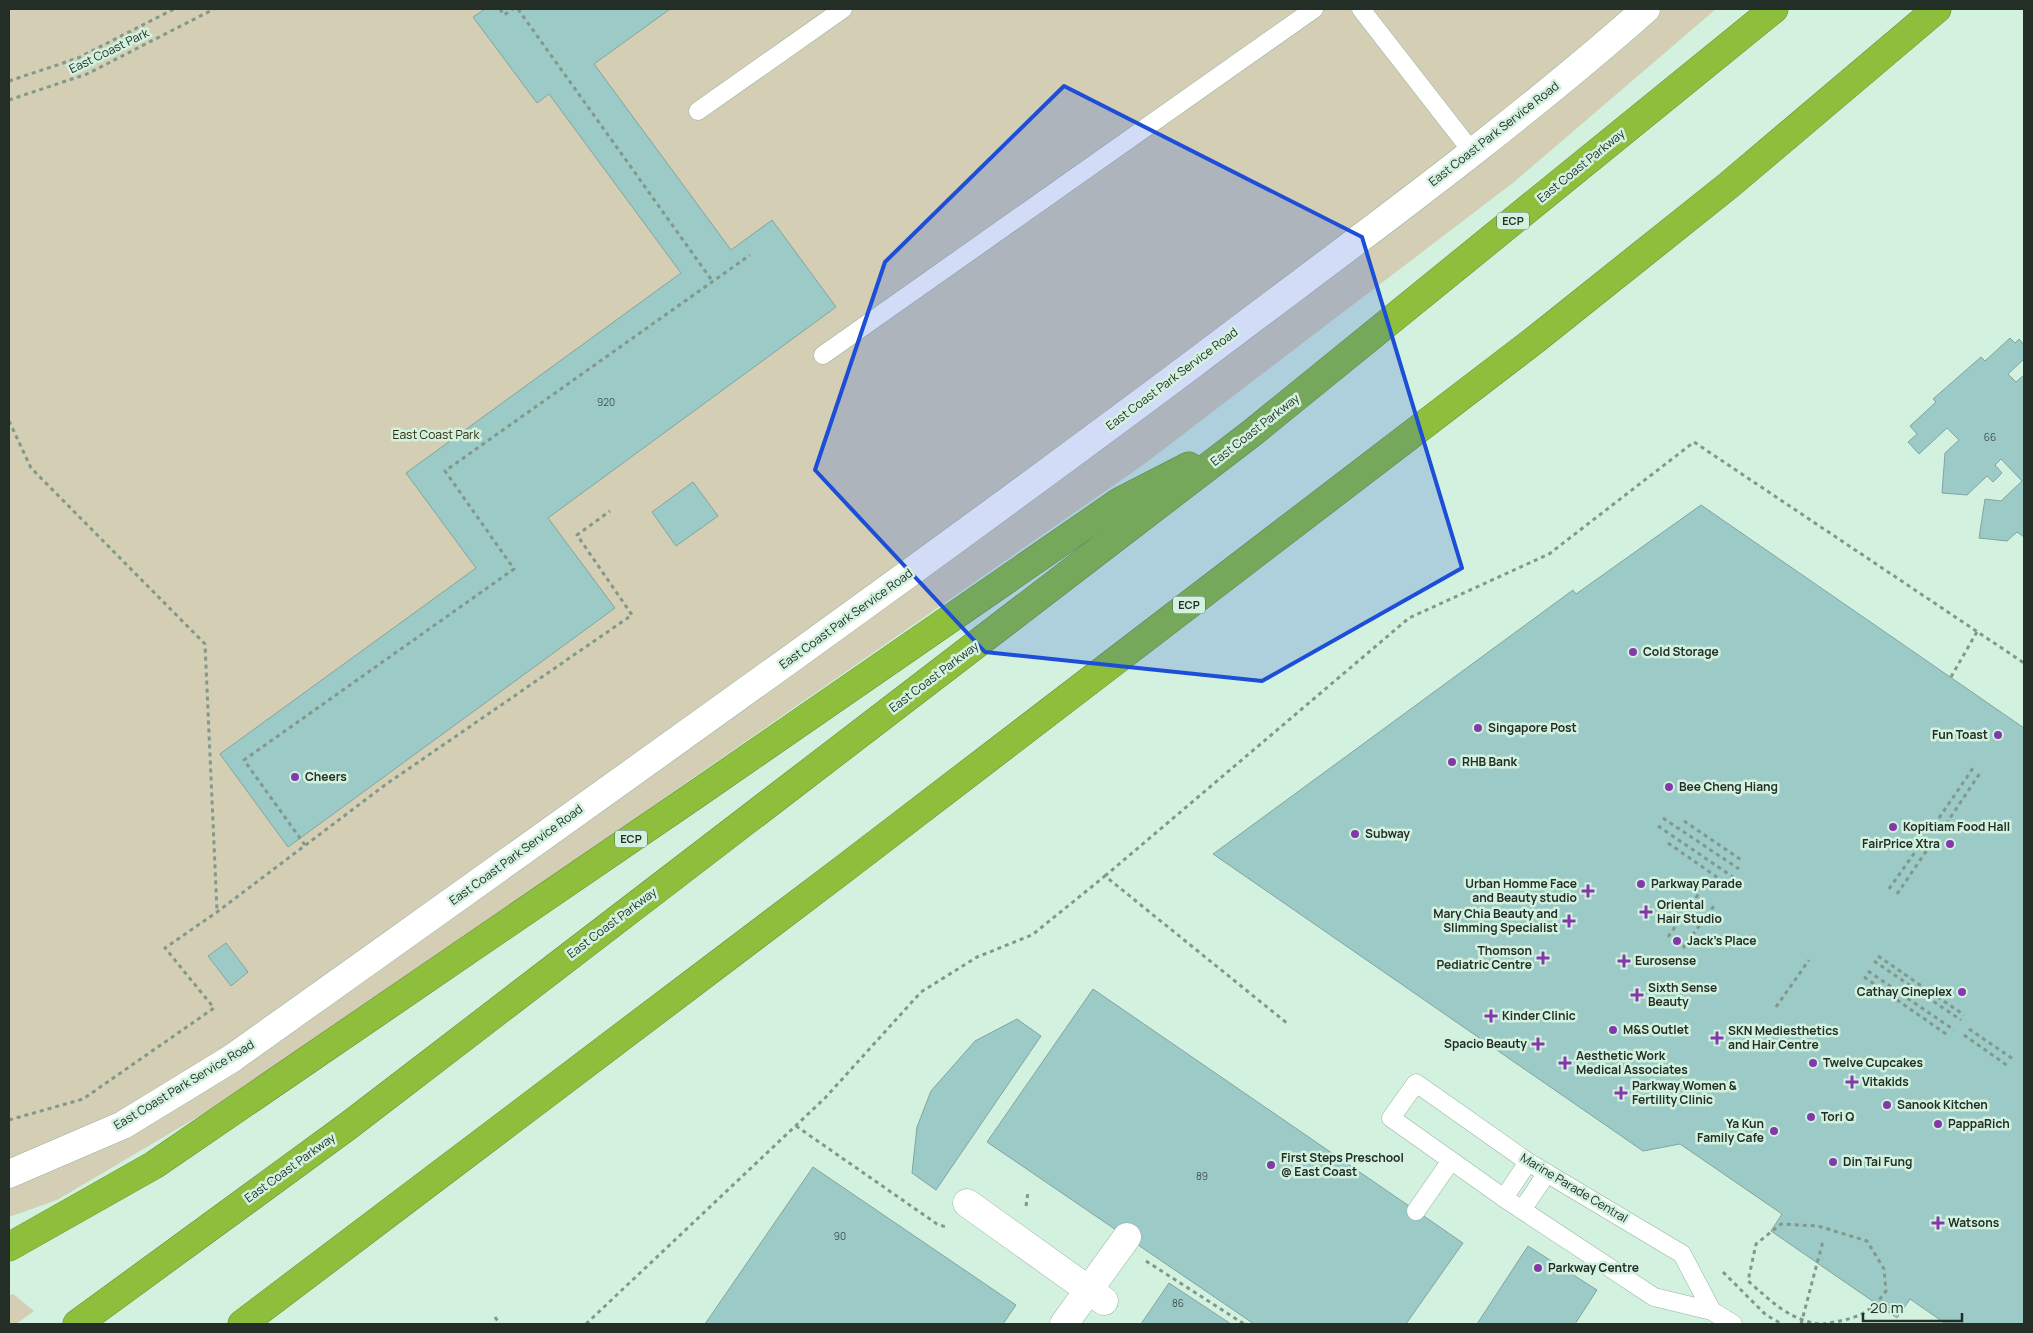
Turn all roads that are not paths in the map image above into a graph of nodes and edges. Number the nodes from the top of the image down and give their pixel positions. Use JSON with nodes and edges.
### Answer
{"nodes":[{"id":1,"x":843,"y":9,"type":"edge"},
{"id":2,"x":1314,"y":9,"type":"edge"},
{"id":3,"x":1362,"y":9,"type":"edge"},
{"id":4,"x":1646,"y":9,"type":"edge"},
{"id":5,"x":1774,"y":9,"type":"edge"},
{"id":6,"x":1938,"y":9,"type":"edge"},
{"id":7,"x":698,"y":110,"type":"dead end"},
{"id":8,"x":1473,"y":153,"type":"junction"},
{"id":9,"x":823,"y":355,"type":"dead end"},
{"id":10,"x":1252,"y":433,"type":"junction"},
{"id":11,"x":1450,"y":1162,"type":"junction"},
{"id":12,"x":1528,"y":1162,"type":"junction"},
{"id":13,"x":9,"y":1174,"type":"edge"},
{"id":14,"x":1547,"y":1174,"type":"junction"},
{"id":15,"x":1504,"y":1198,"type":"junction"},
{"id":16,"x":967,"y":1203,"type":"dead end"},
{"id":17,"x":1522,"y":1210,"type":"junction"},
{"id":18,"x":1416,"y":1211,"type":"dead end"},
{"id":19,"x":9,"y":1247,"type":"edge"},
{"id":20,"x":1137,"y":1248,"type":"road end"},
{"id":21,"x":1097,"y":1295,"type":"junction"},
{"id":22,"x":1712,"y":1311,"type":"junction"},
{"id":23,"x":77,"y":1324,"type":"edge"},
{"id":24,"x":242,"y":1324,"type":"edge"},
{"id":25,"x":1064,"y":1324,"type":"edge"},
{"id":26,"x":1087,"y":1324,"type":"edge"},
{"id":27,"x":1733,"y":1324,"type":"edge"}],
"edges":[{"from":1,"to":7,"type":"lane"},
{"from":2,"to":9,"type":"lane"},
{"from":3,"to":8,"type":"lane"},
{"from":4,"to":8,"type":"street","name":"East Coast Park Service Road"},
{"from":5,"to":10,"type":"highway","name":"East Coast Parkway","number":"ECP"},
{"from":6,"to":24,"type":"highway","number":"ECP"},
{"from":8,"to":13,"type":"street","name":"East Coast Park Service Road"},
{"from":10,"to":19,"type":"highway","number":"ECP"},
{"from":10,"to":23,"type":"highway","name":"East Coast Parkway","number":"ECP"},
{"from":11,"to":12,"type":"lane","name":"Marine Parade Central"},
{"from":11,"to":15,"type":"lane"},
{"from":11,"to":18,"type":"lane"},
{"from":12,"to":14,"type":"lane","name":"Marine Parade Central"},
{"from":12,"to":15,"type":"lane"},
{"from":14,"to":17,"type":"lane"},
{"from":14,"to":22,"type":"lane","name":"Marine Parade Central"},
{"from":15,"to":17,"type":"lane"},
{"from":16,"to":21,"type":"street"},
{"from":17,"to":22,"type":"lane"},
{"from":20,"to":21,"type":"street"},
{"from":21,"to":25,"type":"street"},
{"from":21,"to":26,"type":"street"},
{"from":22,"to":27,"type":"lane"}]}
